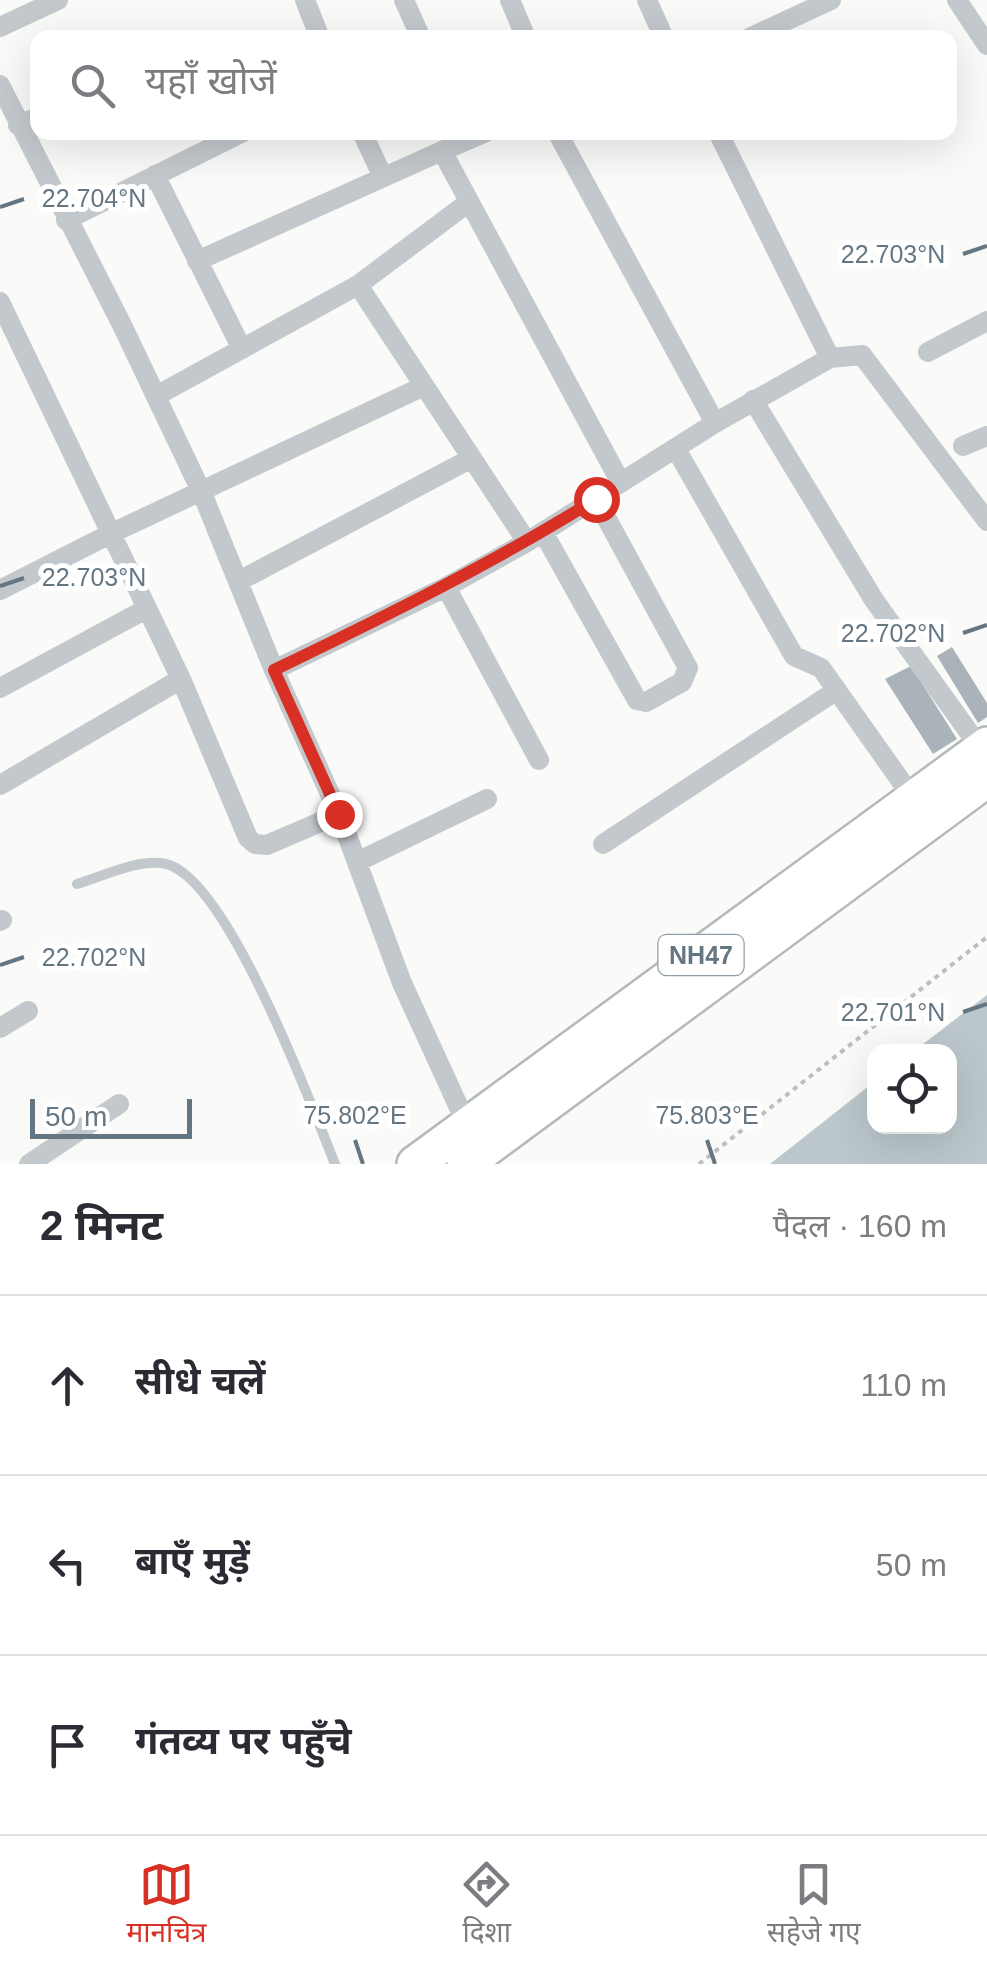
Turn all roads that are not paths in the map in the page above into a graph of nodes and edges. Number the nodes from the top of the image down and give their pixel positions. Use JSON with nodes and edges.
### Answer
{"nodes":[{"id":1,"x":58,"y":0,"type":"edge"},
{"id":2,"x":305,"y":0,"type":"edge"},
{"id":3,"x":404,"y":0,"type":"edge"},
{"id":4,"x":510,"y":0,"type":"edge"},
{"id":5,"x":646,"y":0,"type":"edge"},
{"id":6,"x":831,"y":0,"type":"edge"},
{"id":7,"x":957,"y":0,"type":"edge"},
{"id":8,"x":0,"y":27,"type":"edge"},
{"id":9,"x":317,"y":30,"type":"edge"},
{"id":10,"x":417,"y":30,"type":"edge"},
{"id":11,"x":523,"y":30,"type":"edge"},
{"id":12,"x":660,"y":30,"type":"edge"},
{"id":13,"x":766,"y":30,"type":"edge"},
{"id":14,"x":984,"y":32,"type":"edge"},
{"id":15,"x":0,"y":86,"type":"edge"},
{"id":16,"x":28,"y":121,"type":"edge"},
{"id":17,"x":35,"y":140,"type":"edge"},
{"id":18,"x":227,"y":140,"type":"edge"},
{"id":19,"x":366,"y":140,"type":"edge"},
{"id":20,"x":463,"y":140,"type":"edge"},
{"id":21,"x":561,"y":140,"type":"edge"},
{"id":22,"x":722,"y":140,"type":"edge"},
{"id":23,"x":442,"y":151,"type":"junction"},
{"id":24,"x":155,"y":175,"type":"junction"},
{"id":25,"x":382,"y":176,"type":"junction"},
{"id":26,"x":469,"y":202,"type":"junction"},
{"id":27,"x":66,"y":220,"type":"junction"},
{"id":28,"x":197,"y":261,"type":"junction"},
{"id":29,"x":358,"y":285,"type":"junction"},
{"id":30,"x":0,"y":302,"type":"edge"},
{"id":31,"x":987,"y":321,"type":"edge"},
{"id":32,"x":242,"y":349,"type":"junction"},
{"id":33,"x":928,"y":352,"type":"dead end"},
{"id":34,"x":830,"y":358,"type":"junction"},
{"id":35,"x":424,"y":386,"type":"junction"},
{"id":36,"x":156,"y":396,"type":"junction"},
{"id":37,"x":754,"y":400,"type":"junction"},
{"id":38,"x":715,"y":423,"type":"junction"},
{"id":39,"x":987,"y":436,"type":"edge"},
{"id":40,"x":963,"y":446,"type":"dead end"},
{"id":41,"x":676,"y":448,"type":"junction"},
{"id":42,"x":472,"y":458,"type":"junction"},
{"id":43,"x":621,"y":483,"type":"junction"},
{"id":44,"x":202,"y":492,"type":"junction"},
{"id":45,"x":596,"y":499,"type":"junction"},
{"id":46,"x":987,"y":521,"type":"edge"},
{"id":47,"x":110,"y":534,"type":"junction"},
{"id":48,"x":535,"y":537,"type":"junction"},
{"id":49,"x":239,"y":581,"type":"junction"},
{"id":50,"x":446,"y":587,"type":"junction"},
{"id":51,"x":0,"y":590,"type":"edge"},
{"id":52,"x":146,"y":609,"type":"junction"},
{"id":53,"x":274,"y":670,"type":"junction"},
{"id":54,"x":181,"y":679,"type":"junction"},
{"id":55,"x":0,"y":688,"type":"edge"},
{"id":56,"x":837,"y":690,"type":"junction"},
{"id":57,"x":985,"y":758,"type":"edge"},
{"id":58,"x":539,"y":760,"type":"dead end"},
{"id":59,"x":0,"y":785,"type":"edge"},
{"id":60,"x":486,"y":798,"type":"dead end"},
{"id":61,"x":913,"y":798,"type":"junction"},
{"id":62,"x":339,"y":814,"type":"junction"},
{"id":63,"x":603,"y":844,"type":"dead end"},
{"id":64,"x":357,"y":862,"type":"junction"},
{"id":65,"x":77,"y":884,"type":"dead end"},
{"id":66,"x":28,"y":1012,"type":"dead end"},
{"id":67,"x":0,"y":1028,"type":"edge"},
{"id":68,"x":119,"y":1104,"type":"dead end"},
{"id":69,"x":468,"y":1128,"type":"junction"},
{"id":70,"x":29,"y":1164,"type":"edge"},
{"id":71,"x":335,"y":1164,"type":"edge"},
{"id":72,"x":415,"y":1164,"type":"edge"},
{"id":73,"x":465,"y":1164,"type":"edge"}],
"edges":[{"from":1,"to":8,"type":"street"},
{"from":2,"to":9,"type":"street"},
{"from":3,"to":10,"type":"street"},
{"from":4,"to":11,"type":"street"},
{"from":5,"to":12,"type":"street"},
{"from":6,"to":13,"type":"street"},
{"from":7,"to":14,"type":"street"},
{"from":15,"to":16,"type":"street"},
{"from":17,"to":27,"type":"street"},
{"from":18,"to":24,"type":"street"},
{"from":19,"to":25,"type":"street"},
{"from":20,"to":23,"type":"street"},
{"from":21,"to":38,"type":"street"},
{"from":22,"to":34,"type":"street"},
{"from":23,"to":25,"type":"street"},
{"from":23,"to":26,"type":"street"},
{"from":24,"to":27,"type":"street"},
{"from":24,"to":28,"type":"street"},
{"from":25,"to":28,"type":"street"},
{"from":26,"to":29,"type":"street"},
{"from":26,"to":43,"type":"street"},
{"from":27,"to":36,"type":"street"},
{"from":28,"to":32,"type":"street"},
{"from":29,"to":32,"type":"street"},
{"from":29,"to":35,"type":"street"},
{"from":30,"to":47,"type":"street"},
{"from":31,"to":33,"type":"street"},
{"from":32,"to":36,"type":"street"},
{"from":34,"to":37,"type":"street"},
{"from":34,"to":46,"type":"street"},
{"from":35,"to":42,"type":"street"},
{"from":35,"to":44,"type":"street"},
{"from":36,"to":44,"type":"street"},
{"from":37,"to":38,"type":"street"},
{"from":37,"to":57,"type":"street"},
{"from":38,"to":41,"type":"street"},
{"from":39,"to":40,"type":"street"},
{"from":41,"to":43,"type":"street"},
{"from":41,"to":56,"type":"street"},
{"from":42,"to":48,"type":"street"},
{"from":42,"to":49,"type":"street"},
{"from":43,"to":45,"type":"street"},
{"from":44,"to":47,"type":"street"},
{"from":44,"to":49,"type":"street"},
{"from":45,"to":48,"type":"street"},
{"from":45,"to":48,"type":"street"},
{"from":47,"to":51,"type":"street"},
{"from":47,"to":52,"type":"street"},
{"from":48,"to":50,"type":"street"},
{"from":49,"to":53,"type":"street"},
{"from":50,"to":53,"type":"street"},
{"from":50,"to":58,"type":"street"},
{"from":52,"to":54,"type":"street"},
{"from":52,"to":55,"type":"street"},
{"from":53,"to":62,"type":"street"},
{"from":54,"to":59,"type":"street"},
{"from":54,"to":62,"type":"street"},
{"from":56,"to":61,"type":"street"},
{"from":56,"to":63,"type":"street"},
{"from":57,"to":61,"type":"highway","number":"NH47"},
{"from":57,"to":73,"type":"highway","number":"NH47"},
{"from":60,"to":64,"type":"street"},
{"from":61,"to":69,"type":"highway","number":"NH47"},
{"from":62,"to":64,"type":"street"},
{"from":64,"to":69,"type":"street"},
{"from":65,"to":71,"type":"lane"},
{"from":66,"to":67,"type":"street"},
{"from":68,"to":70,"type":"street"},
{"from":69,"to":72,"type":"highway","number":"NH47"}]}
